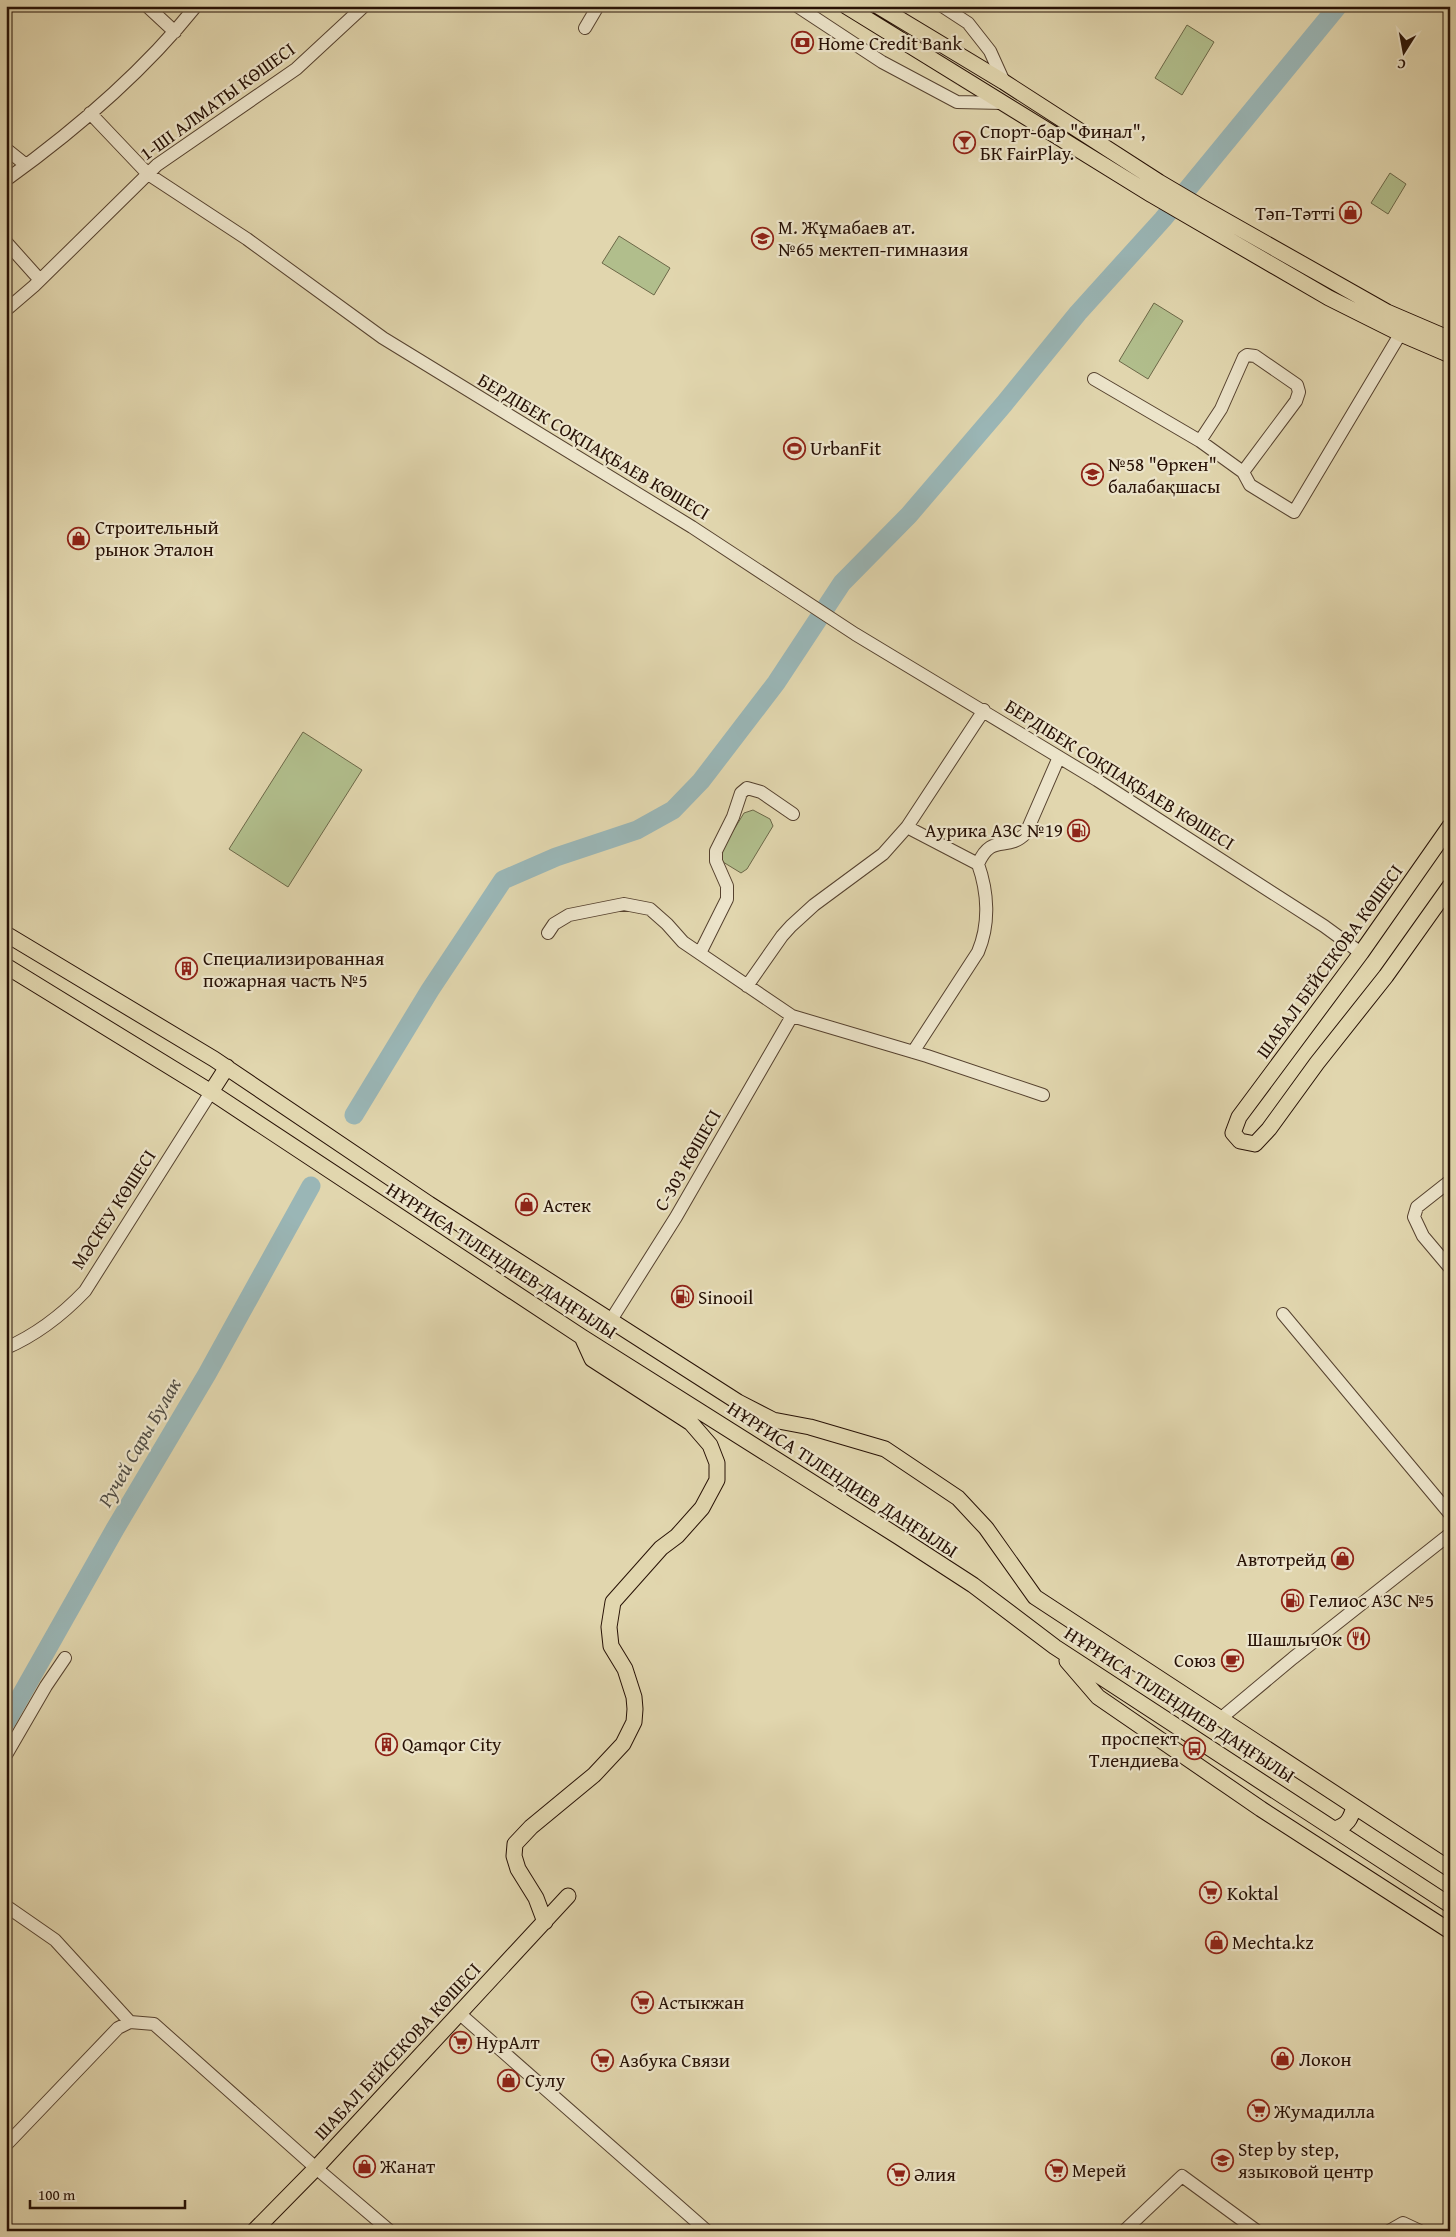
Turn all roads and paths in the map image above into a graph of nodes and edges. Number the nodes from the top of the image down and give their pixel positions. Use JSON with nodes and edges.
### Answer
{"nodes":[{"id":1,"x":147,"y":6,"type":"edge"},
{"id":2,"x":196,"y":6,"type":"edge"},
{"id":3,"x":364,"y":6,"type":"edge"},
{"id":4,"x":598,"y":6,"type":"edge"},
{"id":5,"x":797,"y":6,"type":"edge"},
{"id":6,"x":846,"y":6,"type":"edge"},
{"id":7,"x":878,"y":6,"type":"edge"},
{"id":8,"x":942,"y":6,"type":"edge"},
{"id":9,"x":585,"y":28,"type":"dead end"},
{"id":10,"x":175,"y":32,"type":"junction"},
{"id":11,"x":1004,"y":82,"type":"junction"},
{"id":12,"x":1003,"y":103,"type":"junction"},
{"id":13,"x":90,"y":113,"type":"junction"},
{"id":14,"x":6,"y":149,"type":"edge"},
{"id":15,"x":26,"y":165,"type":"junction"},
{"id":16,"x":148,"y":174,"type":"junction"},
{"id":17,"x":6,"y":180,"type":"edge"},
{"id":18,"x":1156,"y":189,"type":"junction"},
{"id":19,"x":6,"y":242,"type":"edge"},
{"id":20,"x":40,"y":280,"type":"junction"},
{"id":21,"x":6,"y":310,"type":"edge"},
{"id":22,"x":1404,"y":328,"type":"junction"},
{"id":23,"x":1450,"y":338,"type":"edge"},
{"id":24,"x":1450,"y":355,"type":"edge"},
{"id":25,"x":1094,"y":379,"type":"dead end"},
{"id":26,"x":1200,"y":441,"type":"junction"},
{"id":27,"x":1243,"y":472,"type":"junction"},
{"id":28,"x":984,"y":710,"type":"junction"},
{"id":29,"x":1059,"y":757,"type":"junction"},
{"id":30,"x":793,"y":814,"type":"dead end"},
{"id":31,"x":1450,"y":826,"type":"edge"},
{"id":32,"x":907,"y":827,"type":"junction"},
{"id":33,"x":978,"y":864,"type":"junction"},
{"id":34,"x":1450,"y":886,"type":"edge"},
{"id":35,"x":548,"y":933,"type":"dead end"},
{"id":36,"x":6,"y":934,"type":"edge"},
{"id":37,"x":700,"y":953,"type":"junction"},
{"id":38,"x":1361,"y":953,"type":"junction"},
{"id":39,"x":6,"y":966,"type":"edge"},
{"id":40,"x":747,"y":986,"type":"junction"},
{"id":41,"x":792,"y":1016,"type":"junction"},
{"id":42,"x":913,"y":1052,"type":"junction"},
{"id":43,"x":227,"y":1067,"type":"junction"},
{"id":44,"x":211,"y":1092,"type":"junction"},
{"id":45,"x":1043,"y":1095,"type":"dead end"},
{"id":46,"x":1450,"y":1181,"type":"edge"},
{"id":47,"x":429,"y":1204,"type":"junction"},
{"id":48,"x":413,"y":1226,"type":"junction"},
{"id":49,"x":1450,"y":1268,"type":"edge"},
{"id":50,"x":1284,"y":1314,"type":"dead end"},
{"id":51,"x":611,"y":1320,"type":"junction"},
{"id":52,"x":582,"y":1337,"type":"junction"},
{"id":53,"x":6,"y":1348,"type":"edge"},
{"id":54,"x":1450,"y":1514,"type":"edge"},
{"id":55,"x":1450,"y":1534,"type":"edge"},
{"id":56,"x":1035,"y":1597,"type":"junction"},
{"id":57,"x":1019,"y":1620,"type":"junction"},
{"id":58,"x":1055,"y":1646,"type":"junction"},
{"id":59,"x":65,"y":1658,"type":"dead end"},
{"id":60,"x":1220,"y":1719,"type":"junction"},
{"id":61,"x":6,"y":1755,"type":"edge"},
{"id":62,"x":1354,"y":1806,"type":"junction"},
{"id":63,"x":1334,"y":1829,"type":"junction"},
{"id":64,"x":1450,"y":1869,"type":"edge"},
{"id":65,"x":568,"y":1896,"type":"dead end"},
{"id":66,"x":1450,"y":1905,"type":"edge"},
{"id":67,"x":6,"y":1906,"type":"edge"},
{"id":68,"x":545,"y":1922,"type":"junction"},
{"id":69,"x":1450,"y":1931,"type":"edge"},
{"id":70,"x":460,"y":2014,"type":"junction"},
{"id":71,"x":135,"y":2023,"type":"junction"},
{"id":72,"x":6,"y":2146,"type":"edge"},
{"id":73,"x":316,"y":2168,"type":"junction"},
{"id":74,"x":254,"y":2231,"type":"edge"},
{"id":75,"x":390,"y":2231,"type":"edge"},
{"id":76,"x":706,"y":2231,"type":"edge"},
{"id":77,"x":1124,"y":2231,"type":"edge"},
{"id":78,"x":1257,"y":2231,"type":"edge"},
{"id":79,"x":1389,"y":2231,"type":"edge"},
{"id":80,"x":1420,"y":2231,"type":"edge"}],
"edges":[{"from":1,"to":10,"type":"street"},
{"from":2,"to":10,"type":"street"},
{"from":3,"to":16,"type":"street","name":"1-ШІ АЛМАТЫ КӨШЕСІ"},
{"from":4,"to":9,"type":"street"},
{"from":5,"to":12,"type":"street"},
{"from":6,"to":12,"type":"main road"},
{"from":7,"to":11,"type":"main road"},
{"from":8,"to":11,"type":"street"},
{"from":10,"to":13,"type":"street"},
{"from":11,"to":18,"type":"main road"},
{"from":12,"to":18,"type":"main road"},
{"from":13,"to":15,"type":"street"},
{"from":13,"to":16,"type":"street","name":"БЕРДІБЕК СОҚПАҚБАЕВ КӨШЕСІ"},
{"from":14,"to":15,"type":"street"},
{"from":15,"to":17,"type":"street"},
{"from":16,"to":20,"type":"street","name":"1-ШІ АЛМАТЫ КӨШЕСІ"},
{"from":16,"to":28,"type":"street","name":"БЕРДІБЕК СОҚПАҚБАЕВ КӨШЕСІ"},
{"from":18,"to":22,"type":"main road"},
{"from":19,"to":20,"type":"street"},
{"from":20,"to":21,"type":"street","name":"1-ШІ АЛМАТЫ КӨШЕСІ"},
{"from":22,"to":23,"type":"main road"},
{"from":22,"to":24,"type":"main road"},
{"from":22,"to":27,"type":"street"},
{"from":25,"to":26,"type":"street"},
{"from":26,"to":27,"type":"street"},
{"from":26,"to":27,"type":"street"},
{"from":28,"to":29,"type":"street","name":"БЕРДІБЕК СОҚПАҚБАЕВ КӨШЕСІ"},
{"from":28,"to":32,"type":"street"},
{"from":29,"to":33,"type":"street"},
{"from":29,"to":38,"type":"street","name":"БЕРДІБЕК СОҚПАҚБАЕВ КӨШЕСІ"},
{"from":30,"to":37,"type":"street"},
{"from":31,"to":38,"type":"main road","name":"ШАБАЛ БЕЙСЕКОВА КӨШЕСІ"},
{"from":32,"to":33,"type":"street"},
{"from":32,"to":40,"type":"street"},
{"from":33,"to":42,"type":"street"},
{"from":34,"to":38,"type":"main road","name":"ШАБАЛ БЕЙСЕКОВА КӨШЕСІ"},
{"from":35,"to":37,"type":"street"},
{"from":36,"to":43,"type":"main road","name":"НҰРҒИСА ТІЛЕНДИЕВ ДАҢҒЫЛЫ"},
{"from":37,"to":40,"type":"street"},
{"from":39,"to":44,"type":"main road","name":"НҰРҒИСА ТІЛЕНДИЕВ ДАҢҒЫЛЫ"},
{"from":40,"to":41,"type":"street"},
{"from":41,"to":42,"type":"street"},
{"from":41,"to":51,"type":"street","name":"С-303 КӨШЕСІ"},
{"from":42,"to":45,"type":"street"},
{"from":43,"to":44,"type":"main road","name":"МӘСКЕУ КӨШЕСІ"},
{"from":43,"to":47,"type":"main road","name":"НҰРҒИСА ТІЛЕНДИЕВ ДАҢҒЫЛЫ"},
{"from":44,"to":48,"type":"main road","name":"НҰРҒИСА ТІЛЕНДИЕВ ДАҢҒЫЛЫ"},
{"from":44,"to":53,"type":"street","name":"МӘСКЕУ КӨШЕСІ"},
{"from":46,"to":49,"type":"street"},
{"from":47,"to":48,"type":"main road"},
{"from":47,"to":51,"type":"main road","name":"НҰРҒИСА ТІЛЕНДИЕВ ДАҢҒЫЛЫ"},
{"from":48,"to":52,"type":"main road","name":"НҰРҒИСА ТІЛЕНДИЕВ ДАҢҒЫЛЫ"},
{"from":50,"to":54,"type":"street"},
{"from":51,"to":56,"type":"main road","name":"НҰРҒИСА ТІЛЕНДИЕВ ДАҢҒЫЛЫ"},
{"from":52,"to":57,"type":"main road","name":"НҰРҒИСА ТІЛЕНДИЕВ ДАҢҒЫЛЫ"},
{"from":52,"to":68,"type":"main road"},
{"from":55,"to":60,"type":"street"},
{"from":56,"to":57,"type":"main road"},
{"from":56,"to":60,"type":"main road","name":"НҰРҒИСА ТІЛЕНДИЕВ ДАҢҒЫЛЫ"},
{"from":57,"to":58,"type":"main road","name":"НҰРҒИСА ТІЛЕНДИЕВ ДАҢҒЫЛЫ"},
{"from":58,"to":63,"type":"main road","name":"НҰРҒИСА ТІЛЕНДИЕВ ДАҢҒЫЛЫ"},
{"from":58,"to":69,"type":"main road"},
{"from":59,"to":61,"type":"street"},
{"from":60,"to":62,"type":"main road","name":"НҰРҒИСА ТІЛЕНДИЕВ ДАҢҒЫЛЫ"},
{"from":62,"to":63,"type":"main road"},
{"from":62,"to":64,"type":"main road","name":"НҰРҒИСА ТІЛЕНДИЕВ ДАҢҒЫЛЫ"},
{"from":63,"to":66,"type":"main road","name":"НҰРҒИСА ТІЛЕНДИЕВ ДАҢҒЫЛЫ"},
{"from":65,"to":68,"type":"main road","name":"ШАБАЛ БЕЙСЕКОВА КӨШЕСІ"},
{"from":67,"to":71,"type":"street"},
{"from":68,"to":70,"type":"main road","name":"ШАБАЛ БЕЙСЕКОВА КӨШЕСІ"},
{"from":70,"to":73,"type":"main road","name":"ШАБАЛ БЕЙСЕКОВА КӨШЕСІ"},
{"from":70,"to":76,"type":"street"},
{"from":71,"to":72,"type":"street"},
{"from":71,"to":73,"type":"street"},
{"from":73,"to":74,"type":"main road","name":"ШАБАЛ БЕЙСЕКОВА КӨШЕСІ"},
{"from":73,"to":75,"type":"street"},
{"from":77,"to":78,"type":"street"},
{"from":79,"to":80,"type":"street"}]}
